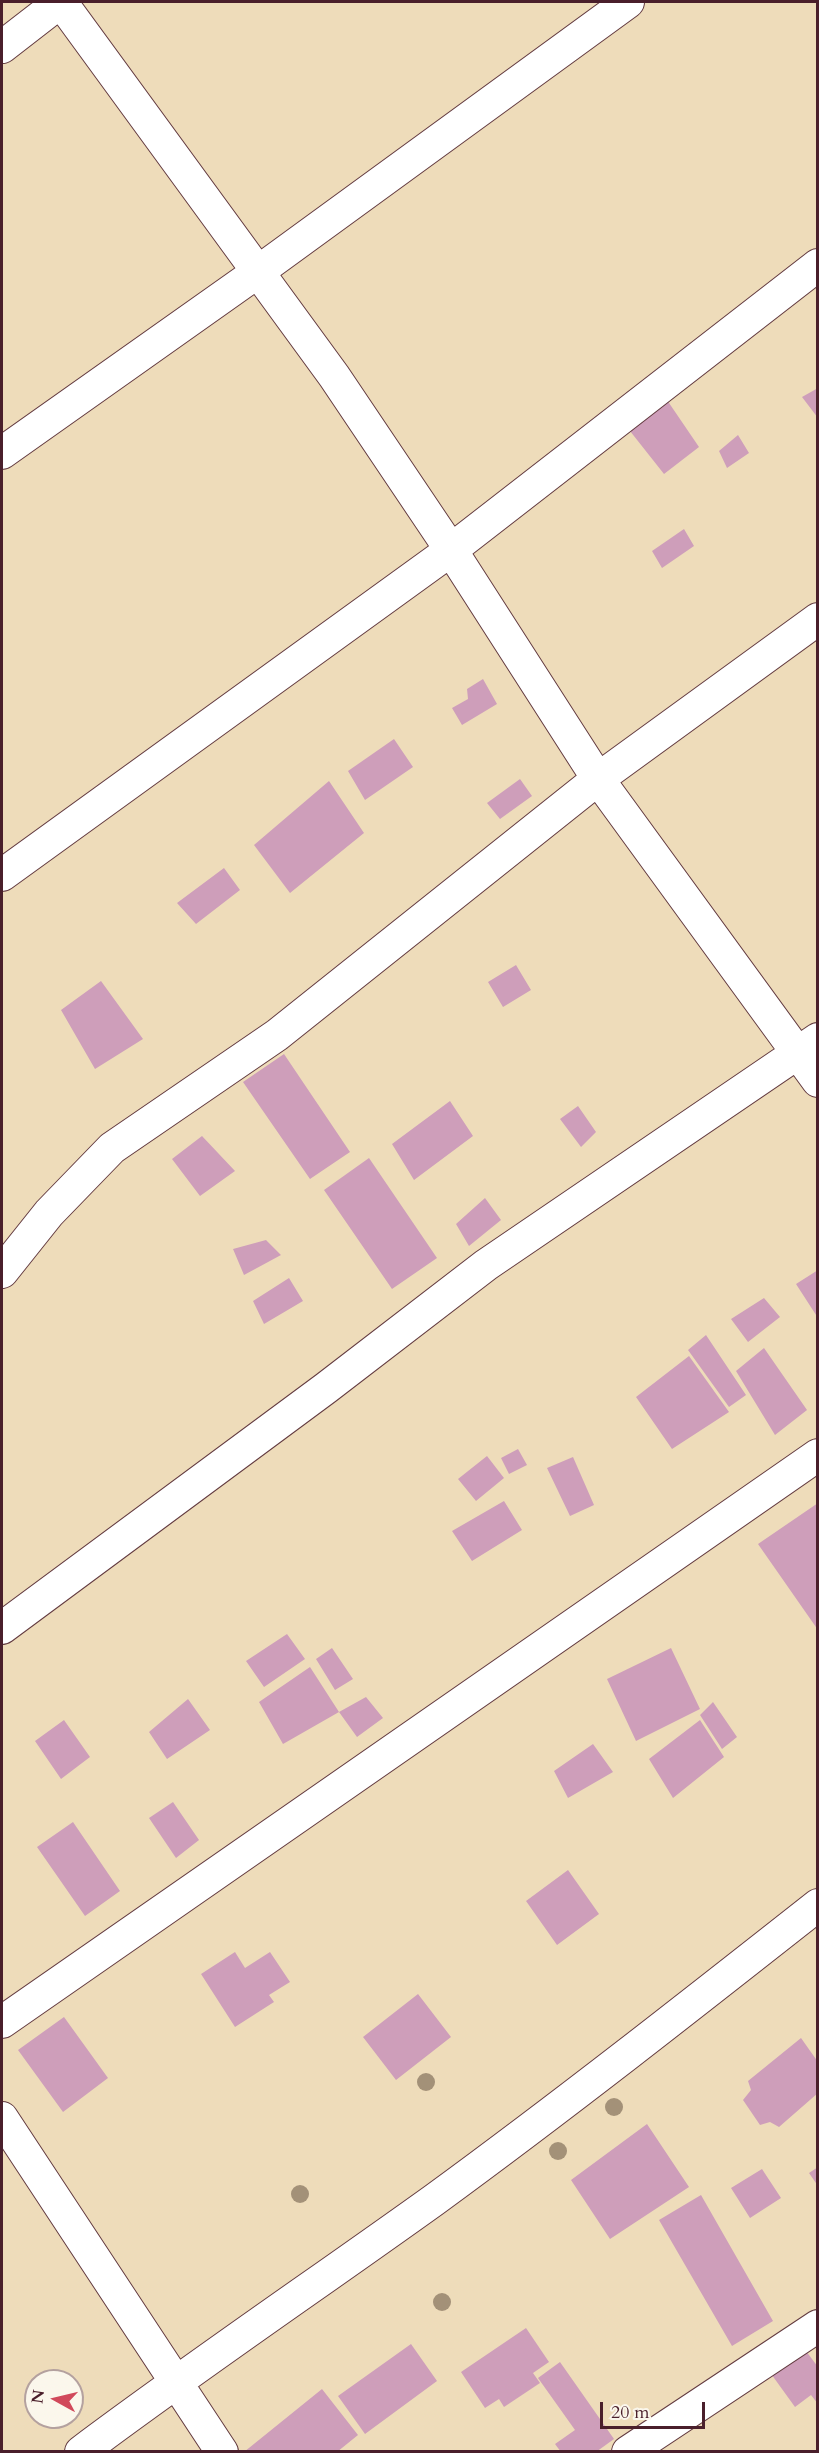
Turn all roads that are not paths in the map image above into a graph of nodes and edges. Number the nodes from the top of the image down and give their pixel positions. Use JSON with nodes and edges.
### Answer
{"nodes":[{"id":1,"x":60,"y":2,"type":"edge"},
{"id":2,"x":628,"y":2,"type":"edge"},
{"id":3,"x":2,"y":47,"type":"edge"},
{"id":4,"x":818,"y":265,"type":"edge"},
{"id":5,"x":259,"y":271,"type":"junction"},
{"id":6,"x":2,"y":453,"type":"edge"},
{"id":7,"x":451,"y":550,"type":"junction"},
{"id":8,"x":818,"y":620,"type":"edge"},
{"id":9,"x":598,"y":779,"type":"junction"},
{"id":10,"x":2,"y":875,"type":"edge"},
{"id":11,"x":807,"y":1046,"type":"edge"},
{"id":12,"x":818,"y":1081,"type":"edge"},
{"id":13,"x":2,"y":1272,"type":"edge"},
{"id":14,"x":818,"y":1455,"type":"edge"},
{"id":15,"x":2,"y":1628,"type":"edge"},
{"id":16,"x":818,"y":1905,"type":"edge"},
{"id":17,"x":2,"y":2022,"type":"edge"},
{"id":18,"x":2,"y":2118,"type":"edge"},
{"id":19,"x":818,"y":2326,"type":"edge"},
{"id":20,"x":176,"y":2381,"type":"junction"},
{"id":21,"x":81,"y":2451,"type":"edge"},
{"id":22,"x":222,"y":2451,"type":"edge"},
{"id":23,"x":628,"y":2451,"type":"edge"}],
"edges":[{"from":1,"to":3,"type":"street"},
{"from":1,"to":5,"type":"street"},
{"from":2,"to":5,"type":"street"},
{"from":4,"to":7,"type":"street"},
{"from":5,"to":6,"type":"street"},
{"from":5,"to":7,"type":"street"},
{"from":7,"to":9,"type":"street"},
{"from":7,"to":10,"type":"street"},
{"from":8,"to":9,"type":"street"},
{"from":9,"to":11,"type":"street"},
{"from":9,"to":13,"type":"street"},
{"from":11,"to":12,"type":"street"},
{"from":11,"to":15,"type":"street"},
{"from":14,"to":17,"type":"street"},
{"from":16,"to":20,"type":"street"},
{"from":18,"to":20,"type":"street"},
{"from":19,"to":23,"type":"street"},
{"from":20,"to":21,"type":"street"},
{"from":20,"to":22,"type":"street"}]}
